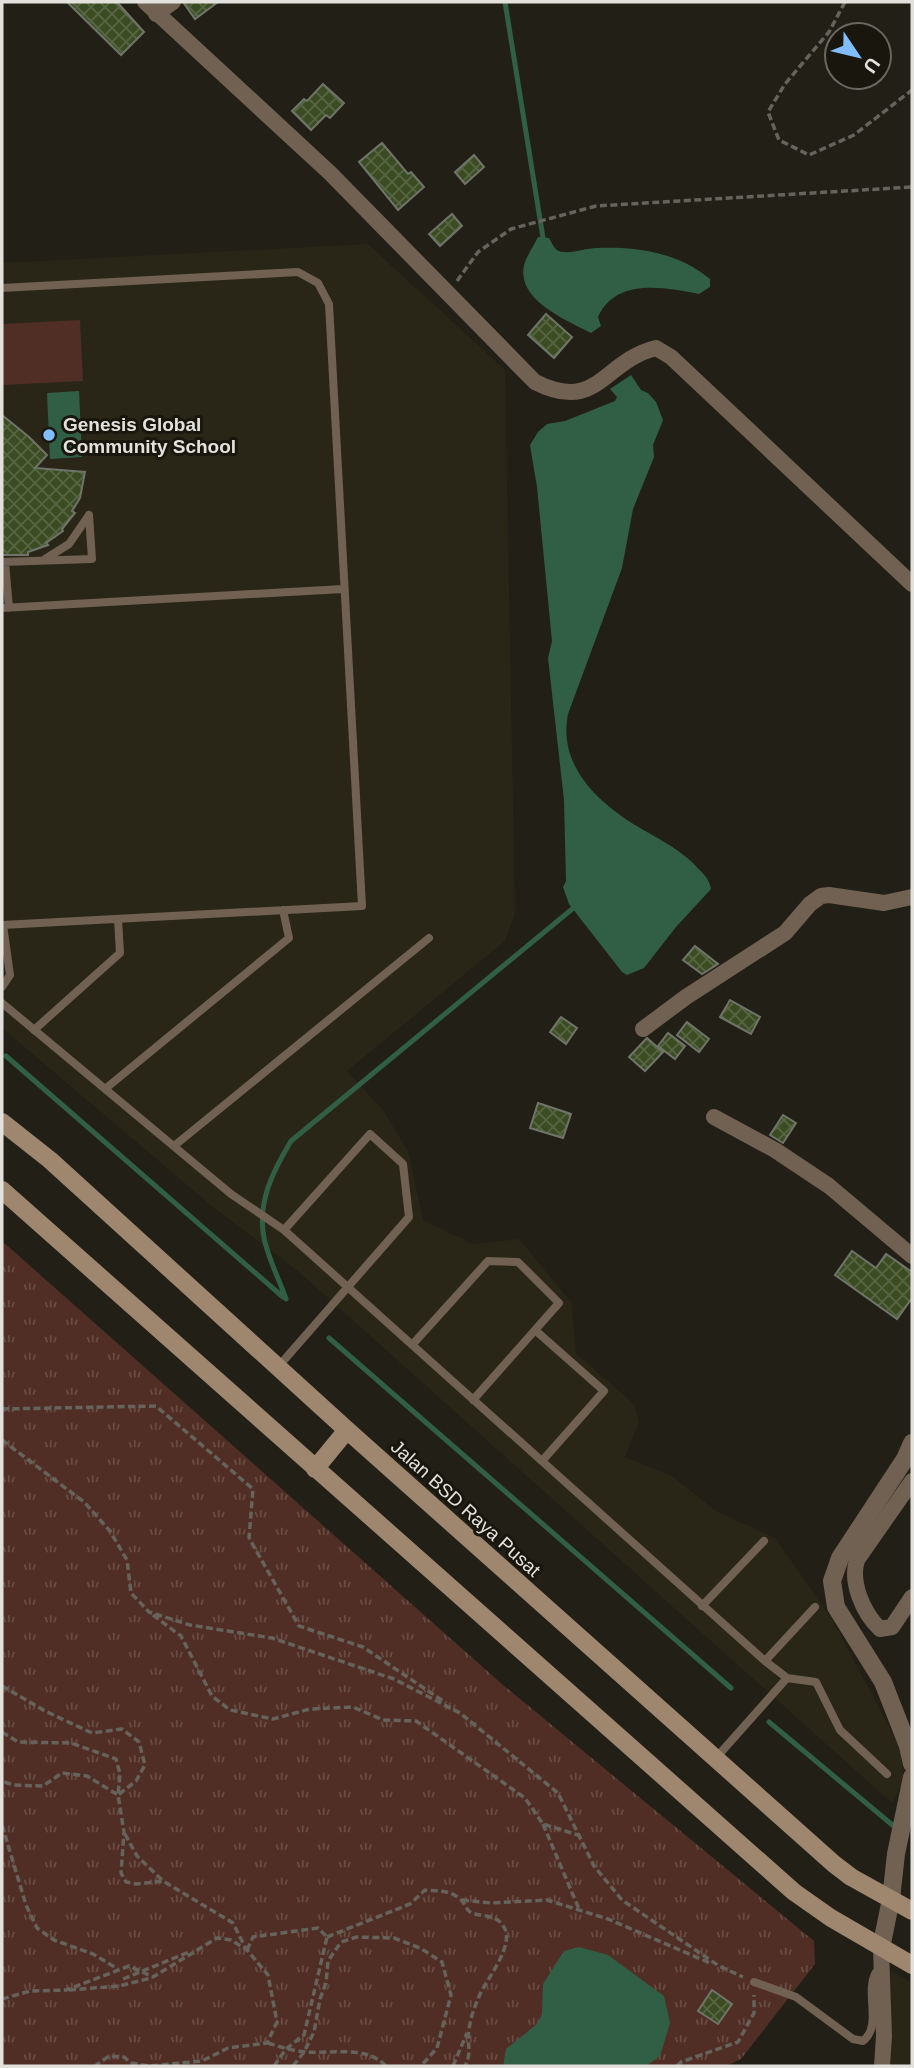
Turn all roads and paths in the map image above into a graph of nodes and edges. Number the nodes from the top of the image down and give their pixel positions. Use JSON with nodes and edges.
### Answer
{"nodes":[{"id":1,"x":145,"y":2,"type":"edge"},
{"id":2,"x":173,"y":2,"type":"edge"},
{"id":3,"x":845,"y":2,"type":"edge"},
{"id":4,"x":156,"y":15,"type":"junction"},
{"id":5,"x":912,"y":90,"type":"edge"},
{"id":6,"x":912,"y":187,"type":"edge"},
{"id":7,"x":2,"y":288,"type":"edge"},
{"id":8,"x":447,"y":294,"type":"junction"},
{"id":9,"x":43,"y":561,"type":"junction"},
{"id":10,"x":4,"y":562,"type":"edge"},
{"id":11,"x":912,"y":584,"type":"edge"},
{"id":12,"x":343,"y":589,"type":"junction"},
{"id":13,"x":5,"y":608,"type":"edge"},
{"id":14,"x":912,"y":897,"type":"edge"},
{"id":15,"x":283,"y":910,"type":"junction"},
{"id":16,"x":118,"y":919,"type":"junction"},
{"id":17,"x":2,"y":925,"type":"edge"},
{"id":18,"x":429,"y":938,"type":"dead end"},
{"id":19,"x":2,"y":987,"type":"edge"},
{"id":20,"x":2,"y":1003,"type":"edge"},
{"id":21,"x":643,"y":1029,"type":"dead end"},
{"id":22,"x":34,"y":1030,"type":"junction"},
{"id":23,"x":105,"y":1088,"type":"junction"},
{"id":24,"x":714,"y":1116,"type":"dead end"},
{"id":25,"x":2,"y":1122,"type":"edge"},
{"id":26,"x":174,"y":1146,"type":"junction"},
{"id":27,"x":2,"y":1190,"type":"edge"},
{"id":28,"x":284,"y":1230,"type":"junction"},
{"id":29,"x":912,"y":1256,"type":"edge"},
{"id":30,"x":347,"y":1287,"type":"junction"},
{"id":31,"x":534,"y":1331,"type":"junction"},
{"id":32,"x":412,"y":1345,"type":"junction"},
{"id":33,"x":278,"y":1367,"type":"junction"},
{"id":34,"x":473,"y":1400,"type":"junction"},
{"id":35,"x":2,"y":1409,"type":"edge"},
{"id":36,"x":347,"y":1430,"type":"junction"},
{"id":37,"x":2,"y":1440,"type":"edge"},
{"id":38,"x":912,"y":1443,"type":"edge"},
{"id":39,"x":542,"y":1461,"type":"junction"},
{"id":40,"x":314,"y":1469,"type":"junction"},
{"id":41,"x":912,"y":1481,"type":"edge"},
{"id":42,"x":764,"y":1541,"type":"dead end"},
{"id":43,"x":912,"y":1597,"type":"edge"},
{"id":44,"x":702,"y":1606,"type":"junction"},
{"id":45,"x":815,"y":1607,"type":"dead end"},
{"id":46,"x":149,"y":1612,"type":"junction"},
{"id":47,"x":765,"y":1661,"type":"junction"},
{"id":48,"x":787,"y":1678,"type":"junction"},
{"id":49,"x":2,"y":1686,"type":"edge"},
{"id":50,"x":460,"y":1713,"type":"junction"},
{"id":51,"x":2,"y":1732,"type":"edge"},
{"id":52,"x":715,"y":1759,"type":"junction"},
{"id":53,"x":912,"y":1764,"type":"edge"},
{"id":54,"x":887,"y":1774,"type":"dead end"},
{"id":55,"x":912,"y":1777,"type":"edge"},
{"id":56,"x":2,"y":1780,"type":"edge"},
{"id":57,"x":118,"y":1795,"type":"junction"},
{"id":58,"x":543,"y":1824,"type":"junction"},
{"id":59,"x":2,"y":1825,"type":"edge"},
{"id":60,"x":124,"y":1832,"type":"junction"},
{"id":61,"x":578,"y":1835,"type":"junction"},
{"id":62,"x":163,"y":1881,"type":"junction"},
{"id":63,"x":891,"y":1899,"type":"junction"},
{"id":64,"x":462,"y":1900,"type":"junction"},
{"id":65,"x":579,"y":1909,"type":"junction"},
{"id":66,"x":912,"y":1911,"type":"edge"},
{"id":67,"x":327,"y":1937,"type":"junction"},
{"id":68,"x":881,"y":1948,"type":"junction"},
{"id":69,"x":198,"y":1949,"type":"junction"},
{"id":70,"x":247,"y":1950,"type":"junction"},
{"id":71,"x":912,"y":1965,"type":"edge"},
{"id":72,"x":719,"y":1966,"type":"junction"},
{"id":73,"x":118,"y":1969,"type":"junction"},
{"id":74,"x":882,"y":1970,"type":"junction"},
{"id":75,"x":153,"y":1977,"type":"junction"},
{"id":76,"x":123,"y":1979,"type":"dead end"},
{"id":77,"x":754,"y":1982,"type":"junction"},
{"id":78,"x":66,"y":1990,"type":"junction"},
{"id":79,"x":2,"y":1999,"type":"edge"},
{"id":80,"x":468,"y":2032,"type":"junction"},
{"id":81,"x":267,"y":2043,"type":"junction"},
{"id":82,"x":286,"y":2049,"type":"junction"},
{"id":83,"x":304,"y":2052,"type":"junction"},
{"id":84,"x":95,"y":2066,"type":"edge"},
{"id":85,"x":274,"y":2066,"type":"edge"},
{"id":86,"x":293,"y":2066,"type":"edge"},
{"id":87,"x":386,"y":2066,"type":"edge"},
{"id":88,"x":421,"y":2066,"type":"edge"},
{"id":89,"x":453,"y":2066,"type":"edge"},
{"id":90,"x":465,"y":2066,"type":"edge"},
{"id":91,"x":677,"y":2066,"type":"edge"},
{"id":92,"x":882,"y":2066,"type":"edge"}],
"edges":[{"from":1,"to":4,"type":"street"},
{"from":2,"to":4,"type":"street"},
{"from":3,"to":5,"type":"path"},
{"from":4,"to":8,"type":"street"},
{"from":6,"to":8,"type":"path"},
{"from":7,"to":12,"type":"lane"},
{"from":8,"to":11,"type":"street"},
{"from":9,"to":9,"type":"lane"},
{"from":9,"to":10,"type":"lane"},
{"from":10,"to":13,"type":"lane"},
{"from":12,"to":13,"type":"lane"},
{"from":12,"to":15,"type":"lane"},
{"from":14,"to":21,"type":"street"},
{"from":15,"to":16,"type":"lane"},
{"from":15,"to":23,"type":"lane"},
{"from":16,"to":17,"type":"lane"},
{"from":16,"to":22,"type":"lane"},
{"from":17,"to":19,"type":"lane"},
{"from":18,"to":26,"type":"lane"},
{"from":20,"to":22,"type":"lane"},
{"from":22,"to":23,"type":"lane"},
{"from":23,"to":26,"type":"lane"},
{"from":24,"to":29,"type":"street"},
{"from":25,"to":33,"type":"main road","name":"Jalan BSD Raya Pusat"},
{"from":26,"to":28,"type":"lane"},
{"from":27,"to":40,"type":"main road"},
{"from":28,"to":30,"type":"lane"},
{"from":28,"to":30,"type":"lane"},
{"from":30,"to":32,"type":"lane"},
{"from":30,"to":33,"type":"lane"},
{"from":31,"to":32,"type":"lane"},
{"from":31,"to":34,"type":"lane"},
{"from":31,"to":39,"type":"lane"},
{"from":32,"to":34,"type":"lane"},
{"from":33,"to":36,"type":"main road","name":"Jalan BSD Raya Pusat"},
{"from":34,"to":39,"type":"lane"},
{"from":35,"to":50,"type":"path"},
{"from":36,"to":40,"type":"main road"},
{"from":36,"to":52,"type":"main road","name":"Jalan BSD Raya Pusat"},
{"from":37,"to":46,"type":"path"},
{"from":38,"to":53,"type":"street"},
{"from":39,"to":44,"type":"lane"},
{"from":40,"to":68,"type":"main road"},
{"from":41,"to":43,"type":"street"},
{"from":42,"to":44,"type":"lane"},
{"from":44,"to":47,"type":"lane"},
{"from":45,"to":47,"type":"lane"},
{"from":46,"to":50,"type":"path"},
{"from":46,"to":58,"type":"path"},
{"from":47,"to":48,"type":"lane"},
{"from":48,"to":52,"type":"lane"},
{"from":48,"to":54,"type":"lane"},
{"from":49,"to":57,"type":"path"},
{"from":50,"to":61,"type":"path"},
{"from":51,"to":57,"type":"path"},
{"from":52,"to":63,"type":"main road","name":"Jalan BSD Raya Pusat"},
{"from":55,"to":63,"type":"street"},
{"from":56,"to":57,"type":"path"},
{"from":57,"to":60,"type":"path"},
{"from":58,"to":61,"type":"path"},
{"from":58,"to":65,"type":"path"},
{"from":59,"to":73,"type":"path"},
{"from":60,"to":62,"type":"path"},
{"from":60,"to":62,"type":"path"},
{"from":61,"to":72,"type":"path"},
{"from":62,"to":70,"type":"path"},
{"from":63,"to":66,"type":"main road","name":"Jalan BSD Raya Pusat"},
{"from":63,"to":68,"type":"street"},
{"from":64,"to":65,"type":"path"},
{"from":64,"to":67,"type":"path"},
{"from":64,"to":80,"type":"path"},
{"from":65,"to":72,"type":"path"},
{"from":67,"to":70,"type":"path"},
{"from":67,"to":82,"type":"path"},
{"from":68,"to":71,"type":"main road"},
{"from":68,"to":74,"type":"street"},
{"from":69,"to":70,"type":"path"},
{"from":69,"to":75,"type":"path"},
{"from":69,"to":76,"type":"path"},
{"from":70,"to":81,"type":"path"},
{"from":72,"to":77,"type":"path"},
{"from":73,"to":75,"type":"path"},
{"from":73,"to":78,"type":"path"},
{"from":74,"to":77,"type":"lane"},
{"from":74,"to":92,"type":"street"},
{"from":75,"to":78,"type":"path"},
{"from":77,"to":91,"type":"path"},
{"from":78,"to":79,"type":"path"},
{"from":80,"to":89,"type":"path"},
{"from":80,"to":90,"type":"path"},
{"from":81,"to":82,"type":"path"},
{"from":81,"to":84,"type":"path"},
{"from":82,"to":83,"type":"path"},
{"from":82,"to":85,"type":"path"},
{"from":83,"to":86,"type":"path"},
{"from":83,"to":87,"type":"path"},
{"from":83,"to":88,"type":"path"}]}
